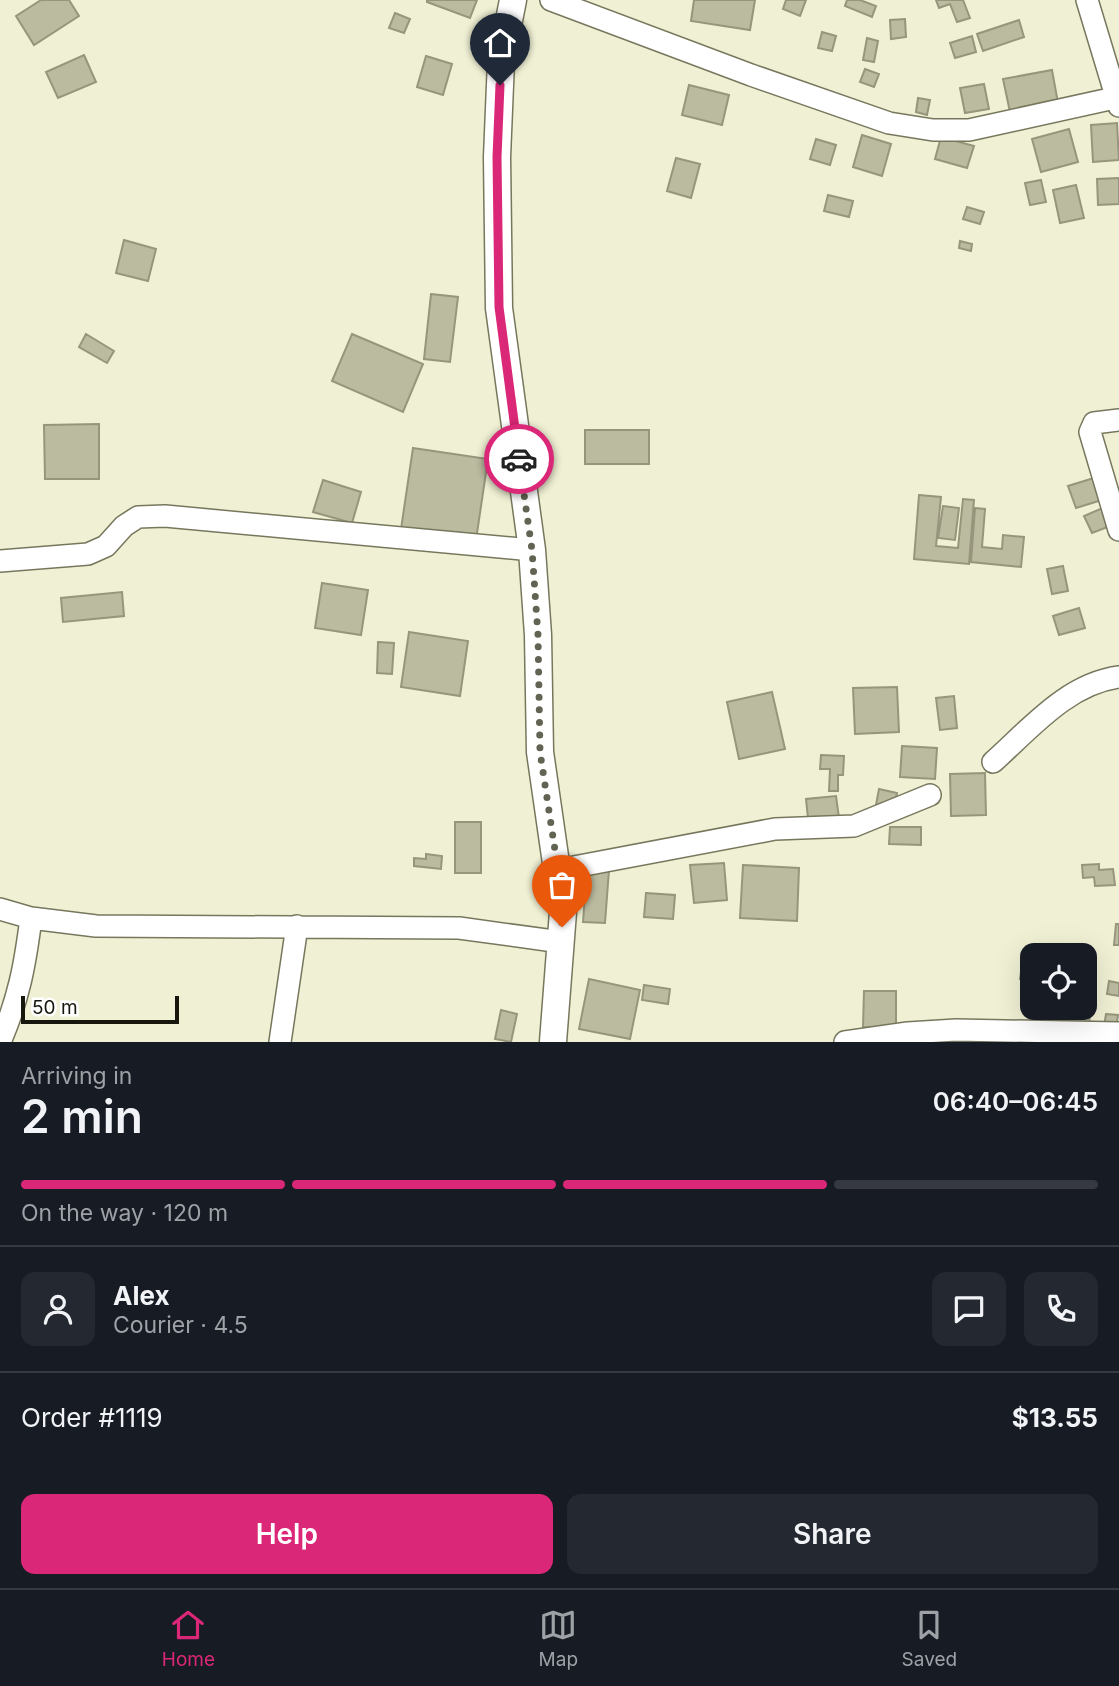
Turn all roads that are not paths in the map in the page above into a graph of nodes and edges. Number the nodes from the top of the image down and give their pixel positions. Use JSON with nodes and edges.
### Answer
{"nodes":[{"id":1,"x":513,"y":0,"type":"edge"},
{"id":2,"x":551,"y":0,"type":"edge"},
{"id":3,"x":1087,"y":0,"type":"edge"},
{"id":4,"x":1118,"y":100,"type":"edge"},
{"id":5,"x":1119,"y":420,"type":"edge"},
{"id":6,"x":1119,"y":530,"type":"edge"},
{"id":7,"x":532,"y":550,"type":"junction"},
{"id":8,"x":0,"y":561,"type":"edge"},
{"id":9,"x":1119,"y":677,"type":"edge"},
{"id":10,"x":992,"y":762,"type":"dead end"},
{"id":11,"x":930,"y":795,"type":"dead end"},
{"id":12,"x":558,"y":870,"type":"junction"},
{"id":13,"x":0,"y":909,"type":"edge"},
{"id":14,"x":31,"y":918,"type":"junction"},
{"id":15,"x":297,"y":926,"type":"junction"},
{"id":16,"x":561,"y":942,"type":"junction"},
{"id":17,"x":1119,"y":1033,"type":"edge"},
{"id":18,"x":0,"y":1042,"type":"edge"},
{"id":19,"x":280,"y":1042,"type":"edge"},
{"id":20,"x":553,"y":1042,"type":"edge"},
{"id":21,"x":845,"y":1042,"type":"edge"}],
"edges":[{"from":1,"to":7,"type":"street"},
{"from":2,"to":4,"type":"street"},
{"from":3,"to":4,"type":"street"},
{"from":5,"to":6,"type":"street"},
{"from":7,"to":8,"type":"street"},
{"from":7,"to":12,"type":"street"},
{"from":9,"to":10,"type":"street"},
{"from":11,"to":12,"type":"street"},
{"from":12,"to":16,"type":"street"},
{"from":13,"to":14,"type":"street"},
{"from":14,"to":15,"type":"street"},
{"from":14,"to":18,"type":"street"},
{"from":15,"to":16,"type":"street"},
{"from":15,"to":19,"type":"street"},
{"from":16,"to":20,"type":"street"},
{"from":17,"to":21,"type":"street"}]}
